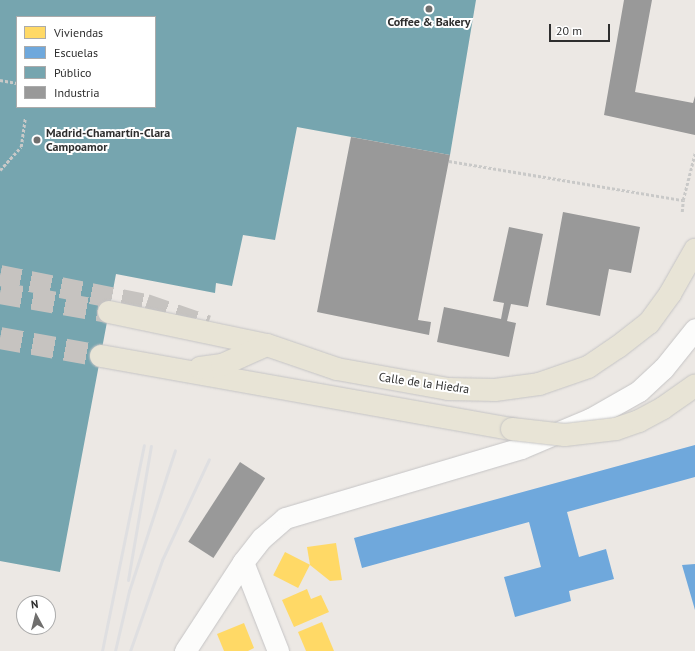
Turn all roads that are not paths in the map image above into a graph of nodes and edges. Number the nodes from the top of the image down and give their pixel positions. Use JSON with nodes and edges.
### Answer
{"nodes":[{"id":1,"x":695,"y":250,"type":"edge"},
{"id":2,"x":109,"y":312,"type":"tunnel mouth"},
{"id":3,"x":695,"y":329,"type":"edge"},
{"id":4,"x":267,"y":345,"type":"junction"},
{"id":5,"x":101,"y":356,"type":"tunnel mouth"},
{"id":6,"x":187,"y":370,"type":"junction"},
{"id":7,"x":695,"y":386,"type":"edge"},
{"id":8,"x":243,"y":562,"type":"junction"},
{"id":9,"x":185,"y":651,"type":"edge"},
{"id":10,"x":278,"y":651,"type":"edge"}],
"edges":[{"from":1,"to":4,"type":"main road","name":"Calle de la Hiedra"},
{"from":2,"to":4,"type":"main road","name":"Calle de la Hiedra"},
{"from":3,"to":8,"type":"street"},
{"from":4,"to":6,"type":"main road"},
{"from":5,"to":6,"type":"main road"},
{"from":6,"to":7,"type":"main road","bridge":true},
{"from":8,"to":9,"type":"street"},
{"from":8,"to":10,"type":"street"}]}
